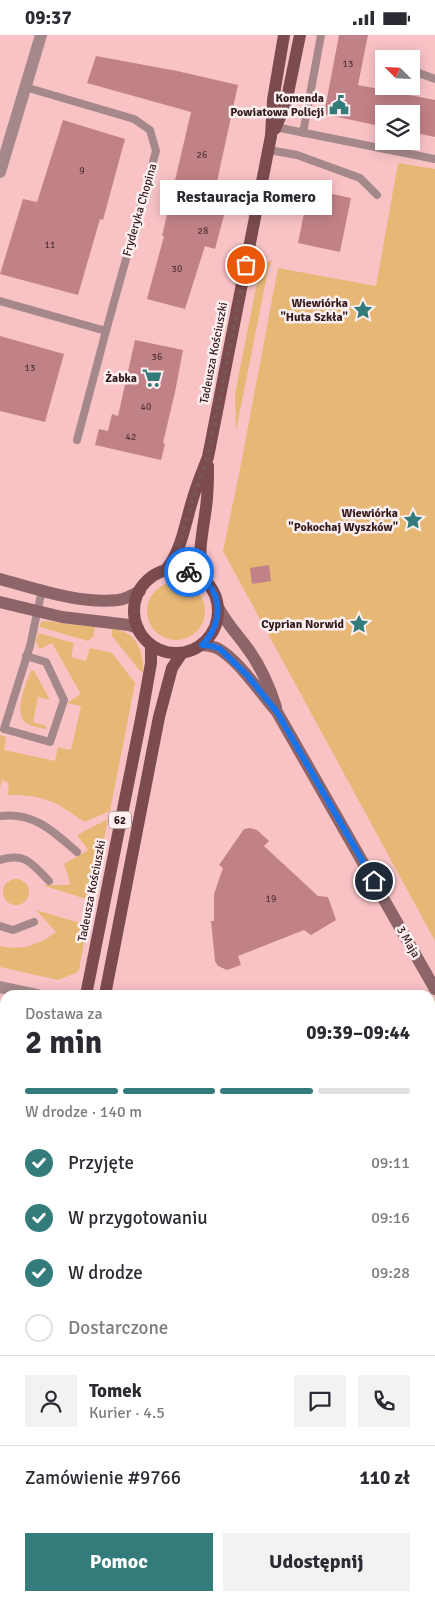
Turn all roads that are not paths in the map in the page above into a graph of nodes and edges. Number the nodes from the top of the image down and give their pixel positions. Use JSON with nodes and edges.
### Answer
{"nodes":[{"id":1,"x":40,"y":35,"type":"edge"},
{"id":2,"x":282,"y":35,"type":"edge"},
{"id":3,"x":300,"y":35,"type":"edge"},
{"id":4,"x":321,"y":35,"type":"edge"},
{"id":5,"x":420,"y":73,"type":"edge"},
{"id":6,"x":435,"y":79,"type":"edge"},
{"id":7,"x":25,"y":87,"type":"junction"},
{"id":8,"x":273,"y":132,"type":"junction"},
{"id":9,"x":302,"y":133,"type":"junction"},
{"id":10,"x":269,"y":150,"type":"junction"},
{"id":11,"x":435,"y":159,"type":"edge"},
{"id":12,"x":0,"y":172,"type":"edge"},
{"id":13,"x":378,"y":195,"type":"dead end"},
{"id":14,"x":0,"y":301,"type":"edge"},
{"id":15,"x":106,"y":331,"type":"junction"},
{"id":16,"x":77,"y":440,"type":"dead end"},
{"id":17,"x":208,"y":457,"type":"junction"},
{"id":18,"x":165,"y":571,"type":"junction"},
{"id":19,"x":0,"y":579,"type":"edge"},
{"id":20,"x":204,"y":580,"type":"junction"},
{"id":21,"x":42,"y":590,"type":"junction"},
{"id":22,"x":140,"y":591,"type":"junction"},
{"id":23,"x":0,"y":602,"type":"edge"},
{"id":24,"x":218,"y":607,"type":"junction"},
{"id":25,"x":38,"y":612,"type":"junction"},
{"id":26,"x":138,"y":628,"type":"junction"},
{"id":27,"x":151,"y":645,"type":"junction"},
{"id":28,"x":202,"y":645,"type":"junction"},
{"id":29,"x":182,"y":653,"type":"junction"},
{"id":30,"x":26,"y":657,"type":"junction"},
{"id":31,"x":277,"y":712,"type":"junction"},
{"id":32,"x":2,"y":729,"type":"edge"},
{"id":33,"x":0,"y":816,"type":"edge"},
{"id":34,"x":77,"y":851,"type":"dead end"},
{"id":35,"x":0,"y":860,"type":"edge"},
{"id":36,"x":49,"y":881,"type":"dead end"},
{"id":37,"x":34,"y":922,"type":"dead end"},
{"id":38,"x":0,"y":926,"type":"edge"},
{"id":39,"x":0,"y":987,"type":"edge"},
{"id":40,"x":435,"y":989,"type":"edge"},
{"id":41,"x":14,"y":990,"type":"edge"},
{"id":42,"x":87,"y":990,"type":"edge"},
{"id":43,"x":106,"y":990,"type":"edge"}],
"edges":[{"from":1,"to":7,"type":"street"},
{"from":2,"to":8,"type":"main road","name":"Tadeusza Kościuszki"},
{"from":3,"to":8,"type":"main road","name":"Tadeusza Kościuszki"},
{"from":4,"to":9,"type":"lane"},
{"from":5,"to":6,"type":"lane"},
{"from":7,"to":12,"type":"street"},
{"from":7,"to":15,"type":"lane","name":"Fryderyka Chopina"},
{"from":8,"to":9,"type":"lane"},
{"from":8,"to":10,"type":"main road","name":"Tadeusza Kościuszki"},
{"from":9,"to":11,"type":"lane"},
{"from":10,"to":13,"type":"lane"},
{"from":10,"to":17,"type":"main road","name":"Tadeusza Kościuszki"},
{"from":14,"to":15,"type":"lane"},
{"from":15,"to":16,"type":"lane","name":"Fryderyka Chopina"},
{"from":17,"to":18,"type":"main road","name":"Tadeusza Kościuszki"},
{"from":17,"to":20,"type":"main road","name":"Tadeusza Kościuszki"},
{"from":18,"to":20,"type":"main road"},
{"from":18,"to":22,"type":"main road"},
{"from":19,"to":21,"type":"street"},
{"from":20,"to":24,"type":"main road"},
{"from":21,"to":22,"type":"street"},
{"from":21,"to":25,"type":"lane"},
{"from":22,"to":26,"type":"main road"},
{"from":23,"to":25,"type":"street"},
{"from":24,"to":28,"type":"main road"},
{"from":24,"to":31,"type":"street","name":"3 Maja"},
{"from":25,"to":26,"type":"street"},
{"from":25,"to":30,"type":"lane"},
{"from":26,"to":27,"type":"main road"},
{"from":27,"to":29,"type":"main road"},
{"from":27,"to":42,"type":"main road","name":"Tadeusza Kościuszki","number":"62"},
{"from":28,"to":29,"type":"main road"},
{"from":28,"to":31,"type":"street","name":"3 Maja"},
{"from":29,"to":43,"type":"main road","number":"62"},
{"from":30,"to":32,"type":"lane"},
{"from":30,"to":32,"type":"lane"},
{"from":31,"to":40,"type":"street","name":"3 Maja"},
{"from":33,"to":34,"type":"lane"},
{"from":35,"to":36,"type":"lane"},
{"from":37,"to":38,"type":"lane"},
{"from":39,"to":41,"type":"street"}]}
